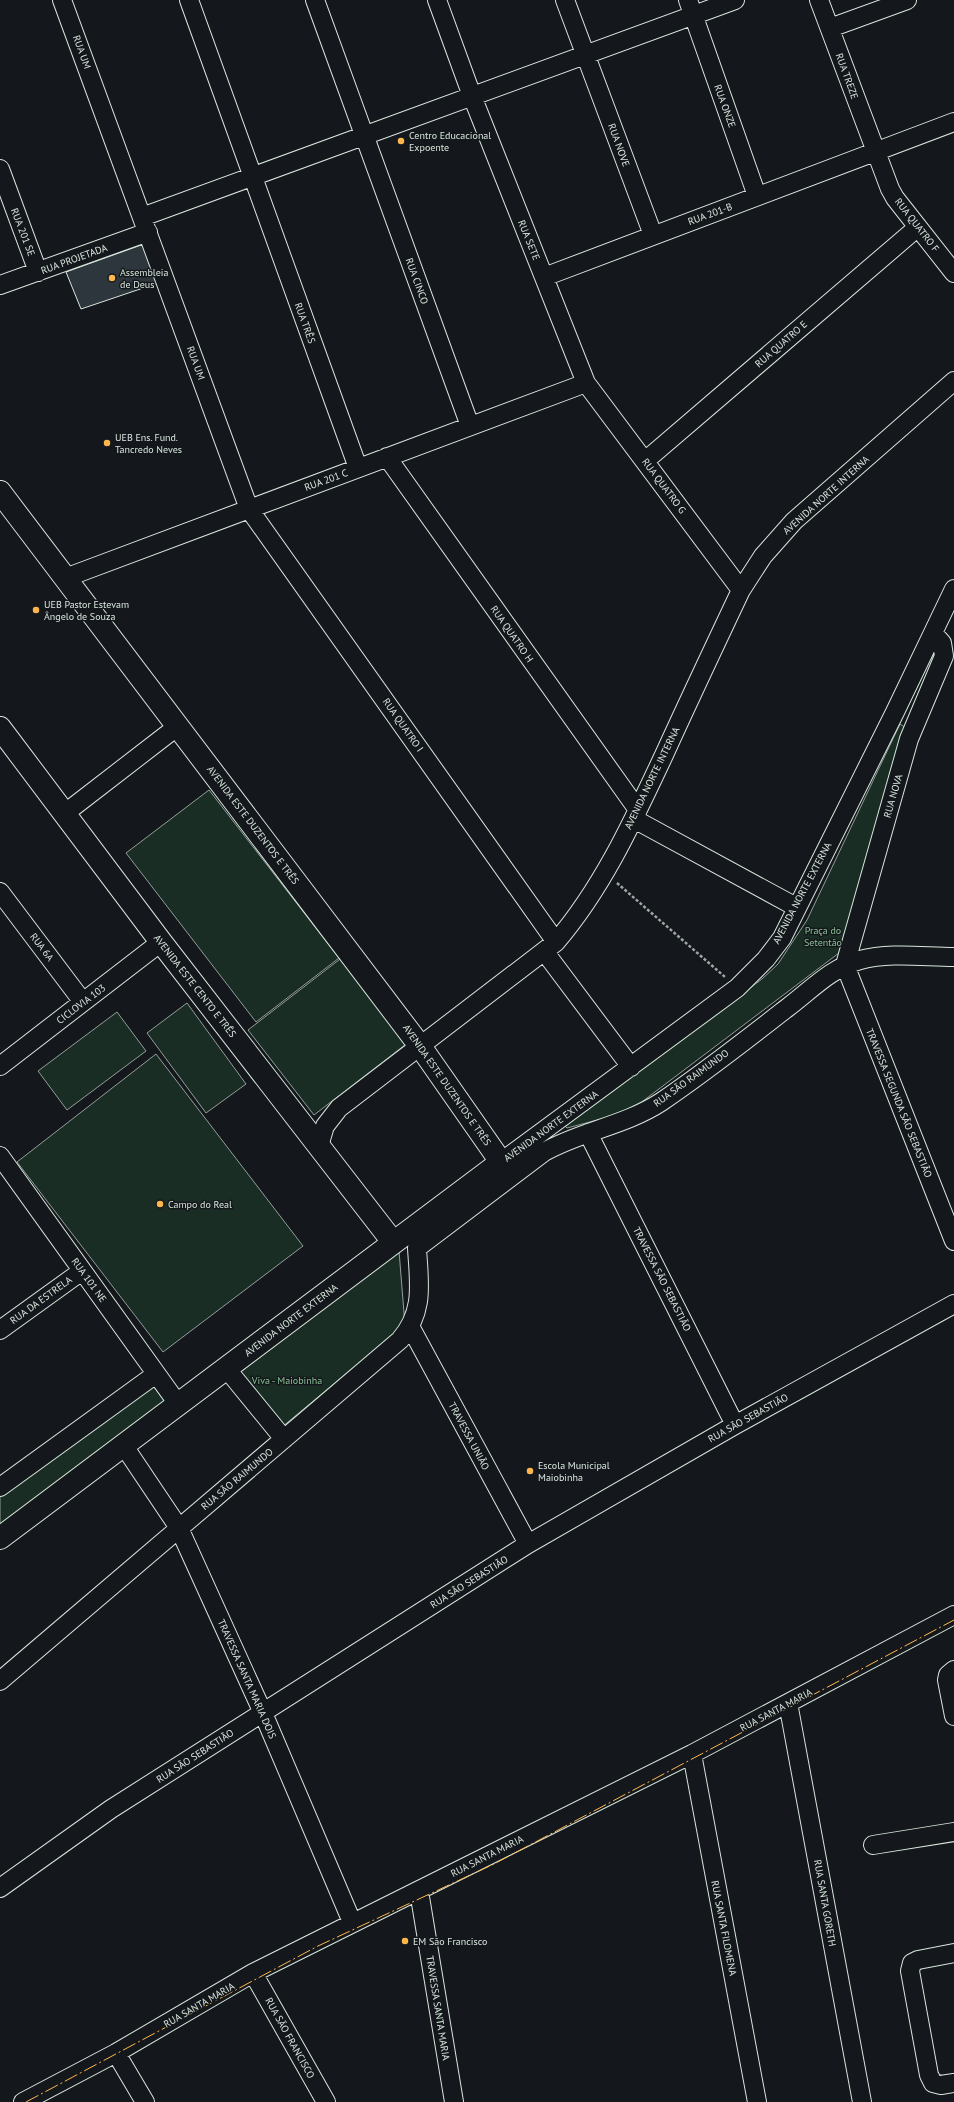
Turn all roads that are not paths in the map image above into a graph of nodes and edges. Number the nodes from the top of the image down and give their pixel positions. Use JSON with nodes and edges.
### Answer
{"nodes":[{"id":1,"x":62,"y":0,"type":"edge"},
{"id":2,"x":189,"y":0,"type":"edge"},
{"id":3,"x":314,"y":0,"type":"edge"},
{"id":4,"x":437,"y":0,"type":"edge"},
{"id":5,"x":566,"y":0,"type":"edge"},
{"id":6,"x":735,"y":0,"type":"edge"},
{"id":7,"x":819,"y":0,"type":"edge"},
{"id":8,"x":907,"y":0,"type":"edge"},
{"id":9,"x":690,"y":8,"type":"edge"},
{"id":10,"x":830,"y":28,"type":"junction"},
{"id":11,"x":586,"y":55,"type":"junction"},
{"id":12,"x":472,"y":96,"type":"junction"},
{"id":13,"x":954,"y":122,"type":"edge"},
{"id":14,"x":364,"y":136,"type":"junction"},
{"id":15,"x":876,"y":152,"type":"junction"},
{"id":16,"x":0,"y":169,"type":"edge"},
{"id":17,"x":252,"y":177,"type":"junction"},
{"id":18,"x":757,"y":196,"type":"junction"},
{"id":19,"x":145,"y":224,"type":"junction"},
{"id":20,"x":918,"y":227,"type":"junction"},
{"id":21,"x":653,"y":235,"type":"junction"},
{"id":22,"x":38,"y":272,"type":"junction"},
{"id":23,"x":954,"y":273,"type":"edge"},
{"id":24,"x":544,"y":277,"type":"junction"},
{"id":25,"x":0,"y":285,"type":"edge"},
{"id":26,"x":586,"y":383,"type":"junction"},
{"id":27,"x":952,"y":386,"type":"edge"},
{"id":28,"x":470,"y":426,"type":"junction"},
{"id":29,"x":387,"y":457,"type":"junction"},
{"id":30,"x":645,"y":461,"type":"junction"},
{"id":31,"x":358,"y":468,"type":"junction"},
{"id":32,"x":0,"y":492,"type":"edge"},
{"id":33,"x":249,"y":509,"type":"junction"},
{"id":34,"x":65,"y":578,"type":"junction"},
{"id":35,"x":741,"y":590,"type":"junction"},
{"id":36,"x":954,"y":590,"type":"edge"},
{"id":37,"x":933,"y":633,"type":"junction"},
{"id":38,"x":178,"y":726,"type":"junction"},
{"id":39,"x":0,"y":728,"type":"edge"},
{"id":40,"x":64,"y":814,"type":"junction"},
{"id":41,"x":636,"y":815,"type":"junction"},
{"id":42,"x":0,"y":892,"type":"edge"},
{"id":43,"x":796,"y":907,"type":"junction"},
{"id":44,"x":161,"y":942,"type":"junction"},
{"id":45,"x":550,"y":946,"type":"junction"},
{"id":46,"x":954,"y":957,"type":"edge"},
{"id":47,"x":845,"y":965,"type":"junction"},
{"id":48,"x":83,"y":1002,"type":"junction"},
{"id":49,"x":420,"y":1046,"type":"junction"},
{"id":50,"x":0,"y":1066,"type":"edge"},
{"id":51,"x":631,"y":1067,"type":"junction"},
{"id":52,"x":588,"y":1133,"type":"junction"},
{"id":53,"x":319,"y":1146,"type":"junction"},
{"id":54,"x":1,"y":1161,"type":"edge"},
{"id":55,"x":501,"y":1162,"type":"junction"},
{"id":56,"x":405,"y":1241,"type":"junction"},
{"id":57,"x":954,"y":1241,"type":"edge"},
{"id":58,"x":82,"y":1271,"type":"junction"},
{"id":59,"x":954,"y":1304,"type":"edge"},
{"id":60,"x":411,"y":1328,"type":"junction"},
{"id":61,"x":0,"y":1330,"type":"edge"},
{"id":62,"x":226,"y":1368,"type":"junction"},
{"id":63,"x":156,"y":1374,"type":"junction"},
{"id":64,"x":178,"y":1404,"type":"junction"},
{"id":65,"x":735,"y":1425,"type":"junction"},
{"id":66,"x":284,"y":1439,"type":"junction"},
{"id":67,"x":124,"y":1446,"type":"junction"},
{"id":68,"x":0,"y":1487,"type":"edge"},
{"id":69,"x":179,"y":1528,"type":"junction"},
{"id":70,"x":0,"y":1538,"type":"edge"},
{"id":71,"x":528,"y":1544,"type":"junction"},
{"id":72,"x":954,"y":1615,"type":"edge"},
{"id":73,"x":954,"y":1670,"type":"edge"},
{"id":74,"x":0,"y":1681,"type":"edge"},
{"id":75,"x":788,"y":1703,"type":"junction"},
{"id":76,"x":263,"y":1713,"type":"junction"},
{"id":77,"x":954,"y":1716,"type":"edge"},
{"id":78,"x":692,"y":1754,"type":"junction"},
{"id":79,"x":954,"y":1832,"type":"edge"},
{"id":80,"x":873,"y":1845,"type":"dead end"},
{"id":81,"x":0,"y":1888,"type":"edge"},
{"id":82,"x":419,"y":1891,"type":"junction"},
{"id":83,"x":352,"y":1922,"type":"junction"},
{"id":84,"x":954,"y":1953,"type":"edge"},
{"id":85,"x":253,"y":1973,"type":"junction"},
{"id":86,"x":116,"y":2053,"type":"junction"},
{"id":87,"x":954,"y":2083,"type":"edge"},
{"id":88,"x":23,"y":2102,"type":"edge"},
{"id":89,"x":145,"y":2102,"type":"edge"},
{"id":90,"x":326,"y":2102,"type":"edge"},
{"id":91,"x":454,"y":2102,"type":"edge"},
{"id":92,"x":757,"y":2102,"type":"edge"},
{"id":93,"x":862,"y":2102,"type":"edge"}],
"edges":[{"from":1,"to":19,"type":"street","name":"RUA UM"},
{"from":2,"to":17,"type":"street","name":"RUA TRÊS"},
{"from":3,"to":14,"type":"street","name":"RUA CINCO"},
{"from":4,"to":12,"type":"street","name":"RUA SETE"},
{"from":5,"to":11,"type":"street","name":"RUA NOVE"},
{"from":6,"to":9,"type":"street"},
{"from":7,"to":10,"type":"street","name":"RUA TREZE"},
{"from":8,"to":10,"type":"street"},
{"from":9,"to":11,"type":"street"},
{"from":9,"to":18,"type":"street","name":"RUA ONZE"},
{"from":10,"to":15,"type":"street","name":"RUA TREZE"},
{"from":11,"to":12,"type":"street"},
{"from":11,"to":21,"type":"street","name":"RUA NOVE"},
{"from":12,"to":14,"type":"street"},
{"from":12,"to":24,"type":"street","name":"RUA SETE"},
{"from":13,"to":15,"type":"street","name":"RUA 201-B"},
{"from":14,"to":17,"type":"street"},
{"from":14,"to":28,"type":"street","name":"RUA CINCO"},
{"from":15,"to":18,"type":"street","name":"RUA 201-B"},
{"from":15,"to":20,"type":"street","name":"RUA QUATRO F"},
{"from":16,"to":22,"type":"street","name":"RUA 201 SE"},
{"from":17,"to":19,"type":"street"},
{"from":17,"to":31,"type":"street","name":"RUA TRÊS"},
{"from":18,"to":21,"type":"street","name":"RUA 201-B"},
{"from":19,"to":22,"type":"street","name":"RUA PROJETADA"},
{"from":19,"to":33,"type":"street","name":"RUA UM"},
{"from":20,"to":23,"type":"street","name":"RUA QUATRO F"},
{"from":20,"to":30,"type":"street","name":"RUA QUATRO E"},
{"from":21,"to":24,"type":"street","name":"RUA 201-B"},
{"from":22,"to":25,"type":"street","name":"RUA PROJETADA"},
{"from":24,"to":26,"type":"street","name":"RUA SETE"},
{"from":26,"to":28,"type":"street","name":"RUA 201 C"},
{"from":26,"to":30,"type":"street","name":"RUA QUATRO G"},
{"from":27,"to":35,"type":"street","name":"AVENIDA NORTE INTERNA"},
{"from":28,"to":29,"type":"street","name":"RUA 201 C"},
{"from":29,"to":31,"type":"street","name":"RUA 201 C"},
{"from":29,"to":41,"type":"street","name":"RUA QUATRO H"},
{"from":30,"to":35,"type":"street","name":"RUA QUATRO G"},
{"from":31,"to":33,"type":"street","name":"RUA 201 C"},
{"from":32,"to":34,"type":"main road","name":"AVENIDA ESTE DUZENTOS E TRÊS"},
{"from":33,"to":34,"type":"street","name":"RUA 201 C"},
{"from":33,"to":45,"type":"street","name":"RUA QUATRO I"},
{"from":34,"to":38,"type":"main road","name":"AVENIDA ESTE DUZENTOS E TRÊS"},
{"from":35,"to":41,"type":"street","name":"AVENIDA NORTE INTERNA"},
{"from":36,"to":37,"type":"street","name":"AVENIDA NORTE EXTERNA"},
{"from":37,"to":43,"type":"street","name":"AVENIDA NORTE EXTERNA"},
{"from":37,"to":47,"type":"street","name":"RUA NOVA"},
{"from":38,"to":40,"type":"street"},
{"from":38,"to":49,"type":"main road","name":"AVENIDA ESTE DUZENTOS E TRÊS"},
{"from":39,"to":40,"type":"main road","name":"AVENIDA ESTE CENTO E TRÊS"},
{"from":40,"to":44,"type":"main road","name":"AVENIDA ESTE CENTO E TRÊS"},
{"from":41,"to":43,"type":"street"},
{"from":41,"to":45,"type":"street","name":"AVENIDA NORTE INTERNA"},
{"from":42,"to":48,"type":"street","name":"RUA 6A"},
{"from":43,"to":51,"type":"street","name":"AVENIDA NORTE EXTERNA"},
{"from":44,"to":48,"type":"street","name":"CICLOVIA 103"},
{"from":44,"to":53,"type":"main road","name":"AVENIDA ESTE CENTO E TRÊS"},
{"from":45,"to":49,"type":"street","name":"AVENIDA NORTE INTERNA"},
{"from":45,"to":51,"type":"street","name":"RUA QUATRO I"},
{"from":46,"to":47,"type":"street","name":"RUA SÃO RAIMUNDO"},
{"from":47,"to":52,"type":"street","name":"RUA SÃO RAIMUNDO"},
{"from":47,"to":57,"type":"street","name":"TRAVESSA SEGUNDA SÃO SEBASTIÃO"},
{"from":48,"to":50,"type":"street","name":"CICLOVIA 103"},
{"from":49,"to":53,"type":"street","name":"AVENIDA NORTE INTERNA"},
{"from":49,"to":55,"type":"main road","name":"AVENIDA ESTE DUZENTOS E TRÊS"},
{"from":51,"to":55,"type":"street","name":"AVENIDA NORTE EXTERNA"},
{"from":52,"to":56,"type":"street","name":"RUA SÃO RAIMUNDO"},
{"from":52,"to":65,"type":"street","name":"TRAVESSA SÃO SEBASTIÃO"},
{"from":53,"to":56,"type":"main road","name":"AVENIDA ESTE CENTO E TRÊS"},
{"from":54,"to":58,"type":"street","name":"RUA 101 NE"},
{"from":55,"to":56,"type":"main road","name":"AVENIDA NORTE EXTERNA"},
{"from":56,"to":60,"type":"street","name":"RUA SÃO RAIMUNDO"},
{"from":56,"to":62,"type":"main road","name":"AVENIDA NORTE EXTERNA"},
{"from":58,"to":61,"type":"street","name":"RUA DA ESTRELA"},
{"from":58,"to":63,"type":"street","name":"RUA 101 NE"},
{"from":59,"to":65,"type":"street","name":"RUA SÃO SEBASTIÃO"},
{"from":60,"to":66,"type":"street","name":"RUA SÃO RAIMUNDO"},
{"from":60,"to":71,"type":"street","name":"TRAVESSA UNIÃO"},
{"from":62,"to":64,"type":"main road","name":"AVENIDA NORTE EXTERNA"},
{"from":62,"to":66,"type":"street"},
{"from":63,"to":64,"type":"street","name":"RUA 101 NE"},
{"from":63,"to":68,"type":"street"},
{"from":64,"to":67,"type":"main road","name":"AVENIDA NORTE EXTERNA"},
{"from":65,"to":71,"type":"street","name":"RUA SÃO SEBASTIÃO"},
{"from":66,"to":69,"type":"street","name":"RUA SÃO RAIMUNDO"},
{"from":67,"to":69,"type":"street","name":"TRAVESSA SANTA MARIA DOIS"},
{"from":67,"to":70,"type":"main road","name":"AVENIDA NORTE EXTERNA"},
{"from":69,"to":74,"type":"street","name":"RUA SÃO RAIMUNDO"},
{"from":69,"to":76,"type":"street","name":"TRAVESSA SANTA MARIA DOIS"},
{"from":71,"to":76,"type":"street","name":"RUA SÃO SEBASTIÃO"},
{"from":72,"to":75,"type":"street","name":"RUA SANTA MARIA"},
{"from":73,"to":77,"type":"street"},
{"from":75,"to":78,"type":"street","name":"RUA SANTA MARIA"},
{"from":75,"to":93,"type":"street","name":"RUA SANTA GORETH"},
{"from":76,"to":81,"type":"street","name":"RUA SÃO SEBASTIÃO"},
{"from":76,"to":83,"type":"street","name":"TRAVESSA SANTA MARIA DOIS"},
{"from":78,"to":82,"type":"street","name":"RUA SANTA MARIA"},
{"from":78,"to":92,"type":"street","name":"RUA SANTA FILOMENA"},
{"from":79,"to":80,"type":"street"},
{"from":82,"to":83,"type":"street","name":"RUA SANTA MARIA"},
{"from":82,"to":91,"type":"street","name":"TRAVESSA SANTA MARIA"},
{"from":83,"to":85,"type":"street","name":"RUA SANTA MARIA"},
{"from":84,"to":87,"type":"street"},
{"from":85,"to":86,"type":"street","name":"RUA SANTA MARIA"},
{"from":85,"to":90,"type":"street","name":"RUA SÃO FRANCISCO"},
{"from":86,"to":88,"type":"street","name":"RUA SANTA MARIA"},
{"from":86,"to":89,"type":"street"}]}
